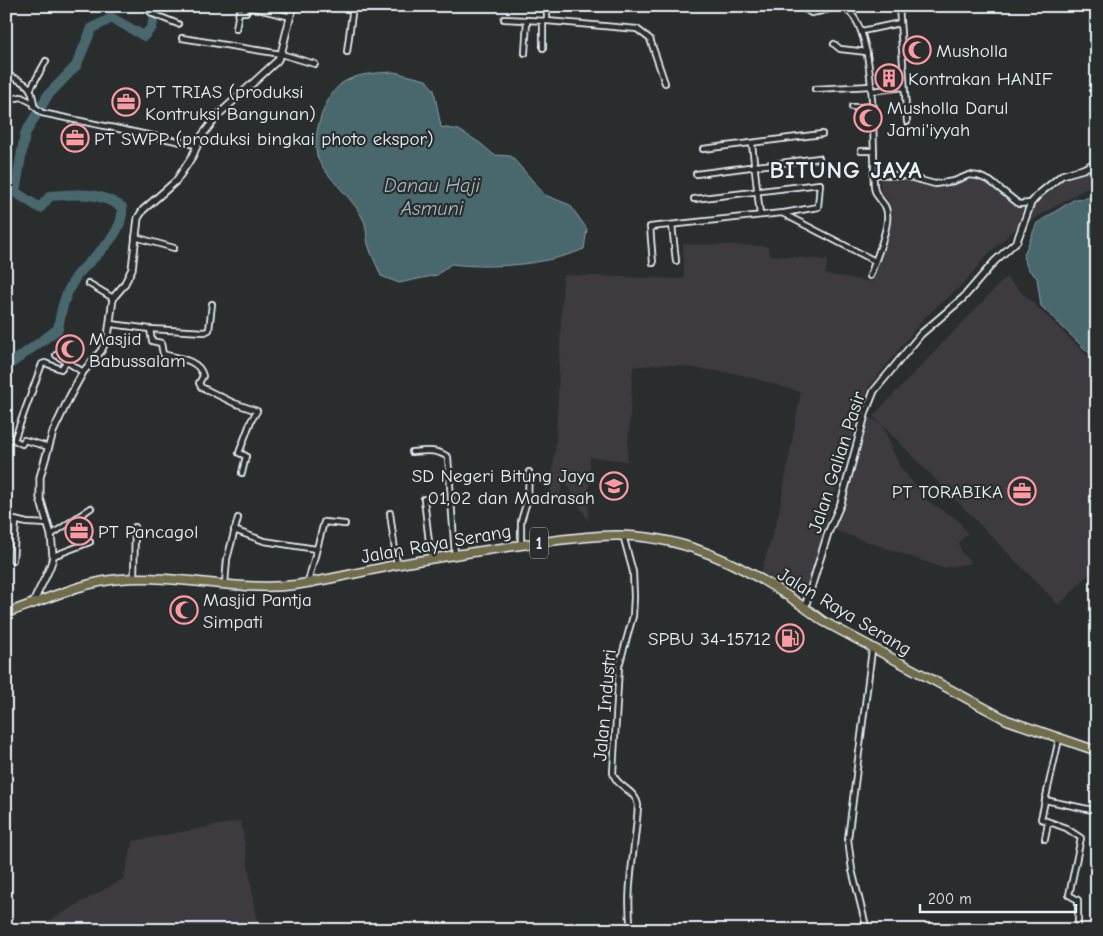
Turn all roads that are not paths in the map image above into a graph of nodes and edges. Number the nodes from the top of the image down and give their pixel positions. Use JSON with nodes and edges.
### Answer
{"nodes":[{"id":1,"x":144,"y":6,"type":"edge"},
{"id":2,"x":293,"y":6,"type":"edge"},
{"id":3,"x":353,"y":6,"type":"edge"},
{"id":4,"x":547,"y":6,"type":"edge"},
{"id":5,"x":801,"y":6,"type":"edge"},
{"id":6,"x":899,"y":6,"type":"edge"},
{"id":7,"x":245,"y":7,"type":"edge"},
{"id":8,"x":291,"y":17,"type":"junction"},
{"id":9,"x":504,"y":19,"type":"dead end"},
{"id":10,"x":527,"y":20,"type":"junction"},
{"id":11,"x":545,"y":21,"type":"junction"},
{"id":12,"x":900,"y":22,"type":"junction"},
{"id":13,"x":178,"y":24,"type":"dead end"},
{"id":14,"x":236,"y":29,"type":"dead end"},
{"id":15,"x":862,"y":31,"type":"junction"},
{"id":16,"x":182,"y":38,"type":"dead end"},
{"id":17,"x":834,"y":44,"type":"dead end"},
{"id":18,"x":543,"y":48,"type":"dead end"},
{"id":19,"x":347,"y":52,"type":"dead end"},
{"id":20,"x":866,"y":52,"type":"junction"},
{"id":21,"x":526,"y":53,"type":"dead end"},
{"id":22,"x":281,"y":54,"type":"junction"},
{"id":23,"x":46,"y":61,"type":"dead end"},
{"id":24,"x":314,"y":64,"type":"dead end"},
{"id":25,"x":6,"y":74,"type":"edge"},
{"id":26,"x":665,"y":84,"type":"dead end"},
{"id":27,"x":904,"y":87,"type":"junction"},
{"id":28,"x":30,"y":88,"type":"junction"},
{"id":29,"x":871,"y":88,"type":"junction"},
{"id":30,"x":814,"y":89,"type":"dead end"},
{"id":31,"x":6,"y":100,"type":"edge"},
{"id":32,"x":34,"y":103,"type":"junction"},
{"id":33,"x":852,"y":107,"type":"dead end"},
{"id":34,"x":874,"y":107,"type":"junction"},
{"id":35,"x":907,"y":122,"type":"dead end"},
{"id":36,"x":822,"y":134,"type":"dead end"},
{"id":37,"x":752,"y":144,"type":"junction"},
{"id":38,"x":196,"y":145,"type":"junction"},
{"id":39,"x":703,"y":149,"type":"dead end"},
{"id":40,"x":861,"y":151,"type":"dead end"},
{"id":41,"x":874,"y":151,"type":"junction"},
{"id":42,"x":819,"y":158,"type":"dead end"},
{"id":43,"x":1097,"y":162,"type":"edge"},
{"id":44,"x":755,"y":166,"type":"junction"},
{"id":45,"x":696,"y":174,"type":"dead end"},
{"id":46,"x":874,"y":174,"type":"junction"},
{"id":47,"x":758,"y":190,"type":"junction"},
{"id":48,"x":694,"y":199,"type":"dead end"},
{"id":49,"x":1031,"y":203,"type":"junction"},
{"id":50,"x":782,"y":213,"type":"junction"},
{"id":51,"x":760,"y":215,"type":"junction"},
{"id":52,"x":672,"y":225,"type":"junction"},
{"id":53,"x":135,"y":237,"type":"junction"},
{"id":54,"x":174,"y":248,"type":"dead end"},
{"id":55,"x":676,"y":261,"type":"dead end"},
{"id":56,"x":875,"y":261,"type":"junction"},
{"id":57,"x":653,"y":263,"type":"dead end"},
{"id":58,"x":870,"y":276,"type":"dead end"},
{"id":59,"x":88,"y":283,"type":"dead end"},
{"id":60,"x":113,"y":298,"type":"junction"},
{"id":61,"x":212,"y":304,"type":"dead end"},
{"id":62,"x":111,"y":324,"type":"junction"},
{"id":63,"x":150,"y":329,"type":"junction"},
{"id":64,"x":56,"y":355,"type":"dead end"},
{"id":65,"x":67,"y":362,"type":"junction"},
{"id":66,"x":83,"y":372,"type":"junction"},
{"id":67,"x":48,"y":447,"type":"junction"},
{"id":68,"x":412,"y":452,"type":"dead end"},
{"id":69,"x":529,"y":472,"type":"dead end"},
{"id":70,"x":242,"y":473,"type":"dead end"},
{"id":71,"x":424,"y":499,"type":"dead end"},
{"id":72,"x":91,"y":508,"type":"dead end"},
{"id":73,"x":390,"y":513,"type":"dead end"},
{"id":74,"x":6,"y":518,"type":"edge"},
{"id":75,"x":238,"y":518,"type":"dead end"},
{"id":76,"x":16,"y":521,"type":"junction"},
{"id":77,"x":48,"y":524,"type":"junction"},
{"id":78,"x":345,"y":524,"type":"dead end"},
{"id":79,"x":135,"y":527,"type":"dead end"},
{"id":80,"x":234,"y":530,"type":"junction"},
{"id":81,"x":51,"y":535,"type":"junction"},
{"id":82,"x":623,"y":535,"type":"junction"},
{"id":83,"x":90,"y":542,"type":"dead end"},
{"id":84,"x":522,"y":545,"type":"junction"},
{"id":85,"x":316,"y":549,"type":"junction"},
{"id":86,"x":455,"y":555,"type":"junction"},
{"id":87,"x":54,"y":556,"type":"junction"},
{"id":88,"x":431,"y":559,"type":"junction"},
{"id":89,"x":13,"y":560,"type":"dead end"},
{"id":90,"x":397,"y":565,"type":"junction"},
{"id":91,"x":134,"y":578,"type":"junction"},
{"id":92,"x":308,"y":582,"type":"junction"},
{"id":93,"x":225,"y":584,"type":"junction"},
{"id":94,"x":33,"y":604,"type":"junction"},
{"id":95,"x":805,"y":607,"type":"junction"},
{"id":96,"x":6,"y":613,"type":"edge"},
{"id":97,"x":872,"y":650,"type":"junction"},
{"id":98,"x":1059,"y":739,"type":"junction"},
{"id":99,"x":1097,"y":751,"type":"edge"},
{"id":100,"x":1045,"y":800,"type":"junction"},
{"id":101,"x":1097,"y":811,"type":"edge"},
{"id":102,"x":1048,"y":823,"type":"junction"},
{"id":103,"x":1045,"y":839,"type":"dead end"},
{"id":104,"x":631,"y":930,"type":"edge"},
{"id":105,"x":867,"y":930,"type":"edge"},
{"id":106,"x":1078,"y":930,"type":"edge"}],
"edges":[{"from":1,"to":13,"type":"street"},
{"from":2,"to":8,"type":"street"},
{"from":3,"to":19,"type":"street"},
{"from":4,"to":11,"type":"street"},
{"from":5,"to":15,"type":"street"},
{"from":6,"to":12,"type":"street"},
{"from":7,"to":8,"type":"street"},
{"from":7,"to":14,"type":"street"},
{"from":8,"to":22,"type":"street"},
{"from":9,"to":10,"type":"street"},
{"from":10,"to":11,"type":"street"},
{"from":10,"to":21,"type":"street"},
{"from":11,"to":18,"type":"street"},
{"from":11,"to":26,"type":"street"},
{"from":12,"to":15,"type":"street"},
{"from":12,"to":27,"type":"street"},
{"from":15,"to":20,"type":"street"},
{"from":16,"to":22,"type":"street"},
{"from":17,"to":20,"type":"street"},
{"from":20,"to":29,"type":"street"},
{"from":22,"to":24,"type":"street"},
{"from":22,"to":38,"type":"street"},
{"from":23,"to":28,"type":"street"},
{"from":25,"to":28,"type":"street"},
{"from":27,"to":29,"type":"street"},
{"from":27,"to":35,"type":"street"},
{"from":28,"to":32,"type":"street"},
{"from":29,"to":30,"type":"street"},
{"from":29,"to":34,"type":"street"},
{"from":31,"to":32,"type":"street"},
{"from":32,"to":38,"type":"street"},
{"from":33,"to":34,"type":"street"},
{"from":34,"to":41,"type":"street"},
{"from":36,"to":37,"type":"street"},
{"from":37,"to":39,"type":"street"},
{"from":37,"to":44,"type":"street"},
{"from":38,"to":53,"type":"street"},
{"from":40,"to":41,"type":"street"},
{"from":41,"to":46,"type":"street"},
{"from":42,"to":44,"type":"street"},
{"from":43,"to":49,"type":"street"},
{"from":44,"to":45,"type":"street"},
{"from":44,"to":47,"type":"street"},
{"from":46,"to":49,"type":"street"},
{"from":46,"to":56,"type":"street"},
{"from":47,"to":48,"type":"street"},
{"from":47,"to":50,"type":"street"},
{"from":47,"to":51,"type":"street"},
{"from":49,"to":95,"type":"street","name":"Jalan Galian Pasir"},
{"from":50,"to":51,"type":"street"},
{"from":50,"to":56,"type":"street"},
{"from":51,"to":52,"type":"street"},
{"from":52,"to":55,"type":"street"},
{"from":52,"to":57,"type":"street"},
{"from":53,"to":54,"type":"street"},
{"from":53,"to":60,"type":"street"},
{"from":56,"to":58,"type":"street"},
{"from":59,"to":60,"type":"street"},
{"from":60,"to":62,"type":"street"},
{"from":61,"to":63,"type":"street"},
{"from":62,"to":63,"type":"street"},
{"from":62,"to":66,"type":"street"},
{"from":63,"to":70,"type":"street"},
{"from":64,"to":65,"type":"street"},
{"from":65,"to":66,"type":"street"},
{"from":65,"to":67,"type":"street"},
{"from":66,"to":67,"type":"street"},
{"from":67,"to":77,"type":"street"},
{"from":68,"to":86,"type":"street"},
{"from":69,"to":84,"type":"street"},
{"from":71,"to":88,"type":"street"},
{"from":72,"to":81,"type":"street"},
{"from":73,"to":90,"type":"street"},
{"from":74,"to":76,"type":"street"},
{"from":75,"to":80,"type":"street"},
{"from":76,"to":77,"type":"street"},
{"from":76,"to":89,"type":"street"},
{"from":77,"to":81,"type":"street"},
{"from":78,"to":85,"type":"street"},
{"from":79,"to":91,"type":"street"},
{"from":80,"to":85,"type":"street"},
{"from":80,"to":93,"type":"street"},
{"from":81,"to":87,"type":"street"},
{"from":82,"to":84,"type":"highway","name":"Jalan Raya Serang","number":"1"},
{"from":82,"to":95,"type":"highway","name":"Jalan Raya Serang","number":"1"},
{"from":82,"to":104,"type":"street","name":"Jalan Industri"},
{"from":83,"to":87,"type":"street"},
{"from":84,"to":86,"type":"highway","name":"Jalan Raya Serang","number":"1"},
{"from":85,"to":92,"type":"street"},
{"from":86,"to":88,"type":"highway","name":"Jalan Raya Serang","number":"1"},
{"from":87,"to":94,"type":"street"},
{"from":88,"to":90,"type":"highway","name":"Jalan Raya Serang","number":"1"},
{"from":90,"to":92,"type":"highway","name":"Jalan Raya Serang","number":"1"},
{"from":91,"to":93,"type":"highway","name":"Jalan Raya Serang","number":"1"},
{"from":91,"to":94,"type":"highway","name":"Jalan Raya Serang","number":"1"},
{"from":92,"to":93,"type":"highway","name":"Jalan Raya Serang","number":"1"},
{"from":94,"to":96,"type":"highway","name":"Jalan Raya Serang","number":"1"},
{"from":95,"to":97,"type":"highway","name":"Jalan Raya Serang","number":"1"},
{"from":97,"to":98,"type":"highway","name":"Jalan Raya Serang","number":"1"},
{"from":97,"to":105,"type":"street"},
{"from":98,"to":99,"type":"highway","name":"Jalan Raya Serang","number":"1"},
{"from":98,"to":100,"type":"street"},
{"from":100,"to":101,"type":"street"},
{"from":100,"to":102,"type":"street"},
{"from":102,"to":103,"type":"street"},
{"from":102,"to":106,"type":"street"}]}
